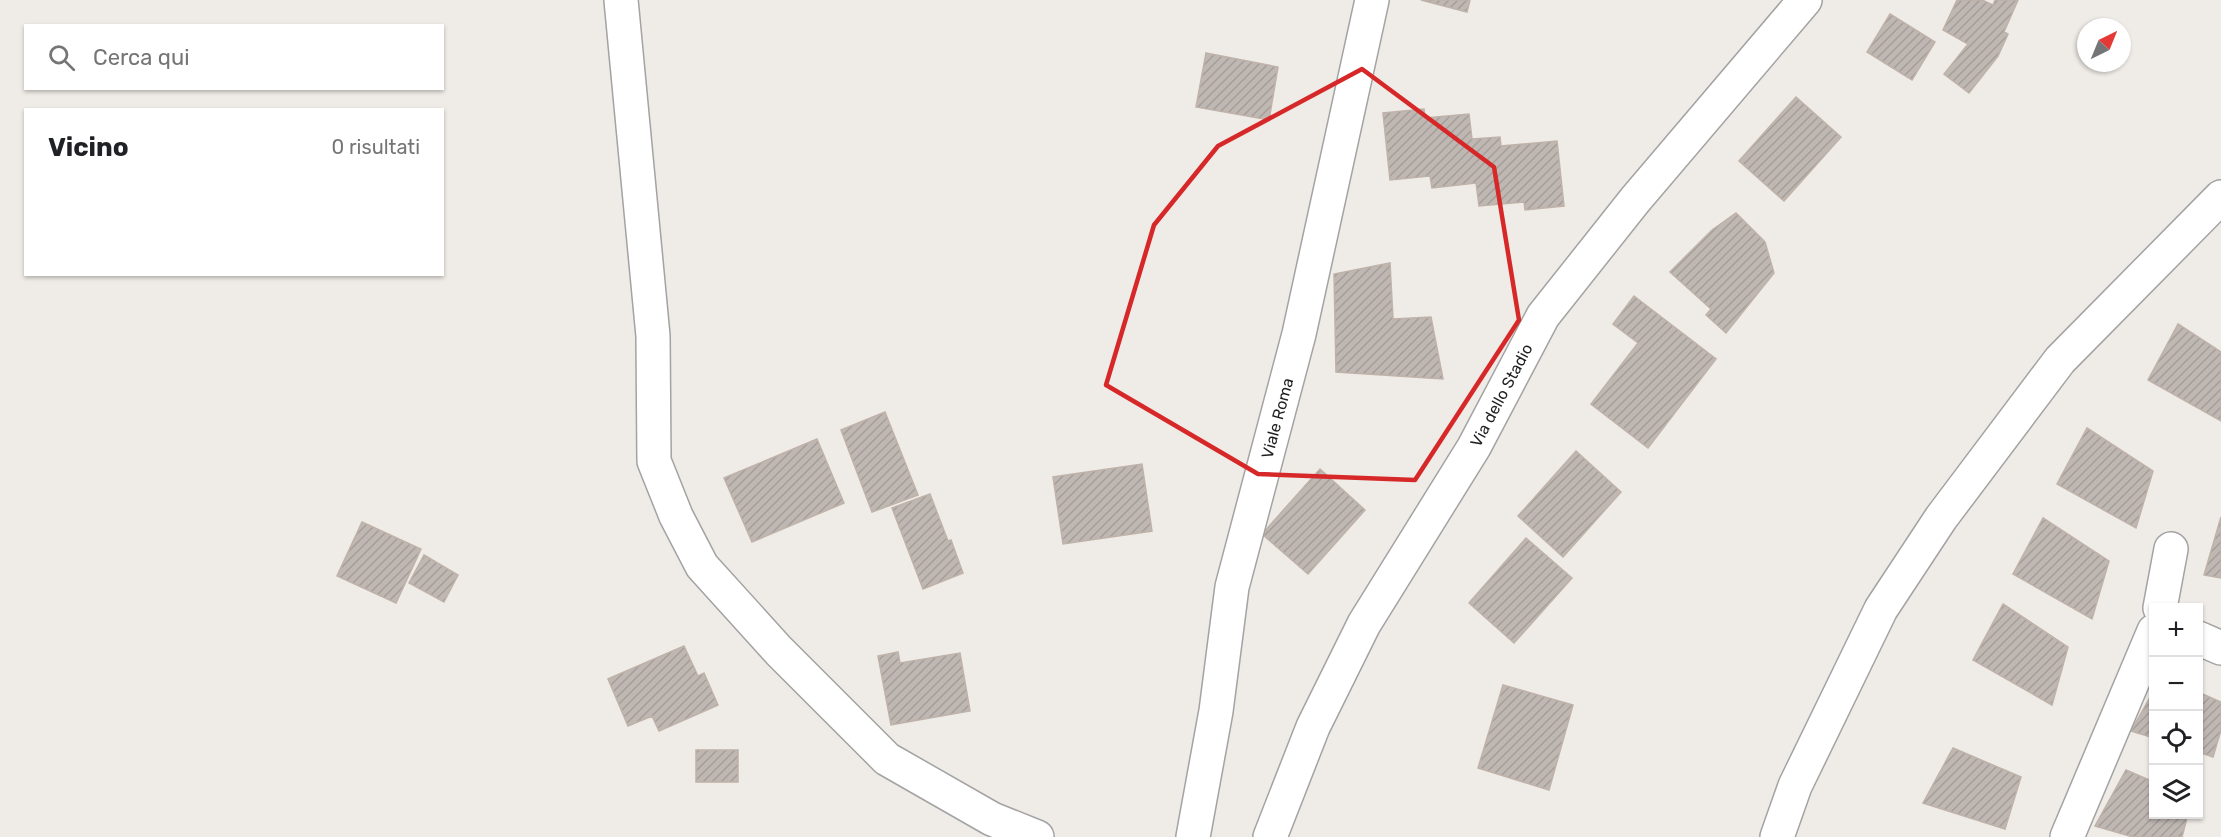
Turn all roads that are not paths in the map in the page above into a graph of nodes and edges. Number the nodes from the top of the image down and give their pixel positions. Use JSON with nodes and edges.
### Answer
{"nodes":[{"id":1,"x":621,"y":0,"type":"edge"},
{"id":2,"x":1372,"y":0,"type":"edge"},
{"id":3,"x":1805,"y":0,"type":"edge"},
{"id":4,"x":2220,"y":204,"type":"edge"},
{"id":5,"x":2170,"y":549,"type":"dead end"},
{"id":6,"x":2161,"y":603,"type":"edge"},
{"id":7,"x":2203,"y":640,"type":"edge"},
{"id":8,"x":2149,"y":643,"type":"edge"},
{"id":9,"x":2221,"y":648,"type":"edge"},
{"id":10,"x":1037,"y":837,"type":"edge"},
{"id":11,"x":1193,"y":837,"type":"edge"},
{"id":12,"x":1270,"y":837,"type":"edge"},
{"id":13,"x":1777,"y":837,"type":"edge"},
{"id":14,"x":2067,"y":837,"type":"edge"}],
"edges":[{"from":1,"to":10,"type":"street"},
{"from":2,"to":11,"type":"street","name":"Viale Roma"},
{"from":3,"to":12,"type":"street","name":"Via dello Stadio"},
{"from":4,"to":13,"type":"street"},
{"from":5,"to":6,"type":"street"},
{"from":7,"to":9,"type":"street"},
{"from":8,"to":14,"type":"street"}]}
